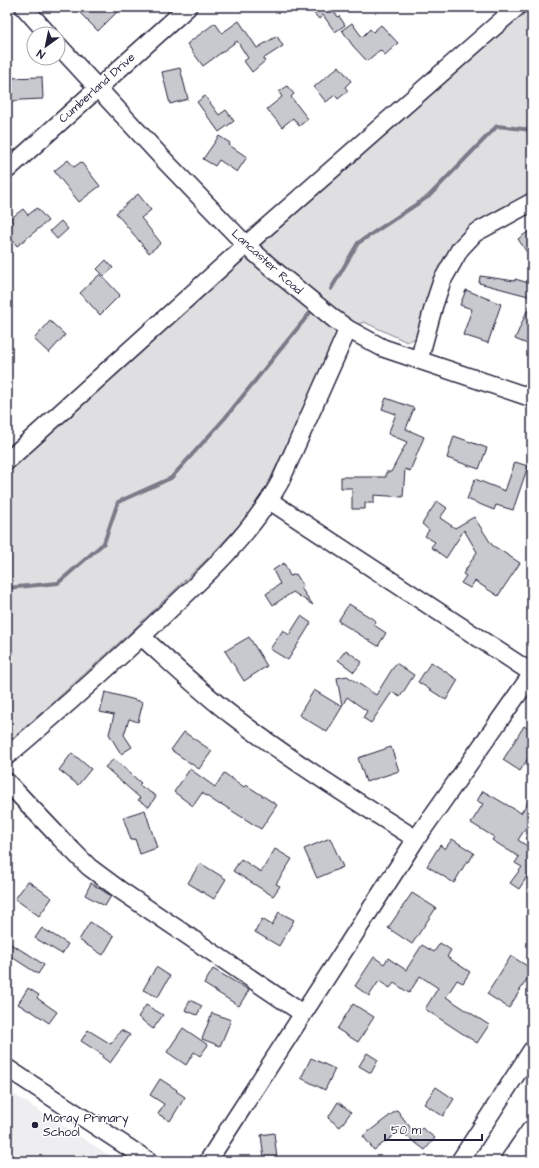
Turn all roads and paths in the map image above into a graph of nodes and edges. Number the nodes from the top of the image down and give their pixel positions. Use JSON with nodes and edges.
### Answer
{"nodes":[{"id":1,"x":24,"y":7,"type":"edge"},
{"id":2,"x":188,"y":7,"type":"edge"},
{"id":3,"x":517,"y":7,"type":"edge"},
{"id":4,"x":41,"y":26,"type":"edge"},
{"id":5,"x":66,"y":54,"type":"edge"},
{"id":6,"x":98,"y":88,"type":"junction"},
{"id":7,"x":7,"y":170,"type":"edge"},
{"id":8,"x":532,"y":202,"type":"edge"},
{"id":9,"x":246,"y":245,"type":"junction"},
{"id":10,"x":348,"y":329,"type":"junction"},
{"id":11,"x":419,"y":360,"type":"junction"},
{"id":12,"x":532,"y":398,"type":"edge"},
{"id":13,"x":7,"y":461,"type":"edge"},
{"id":14,"x":270,"y":501,"type":"junction"},
{"id":15,"x":142,"y":636,"type":"junction"},
{"id":16,"x":532,"y":673,"type":"edge"},
{"id":17,"x":7,"y":756,"type":"edge"},
{"id":18,"x":7,"y":782,"type":"edge"},
{"id":19,"x":416,"y":839,"type":"junction"},
{"id":20,"x":302,"y":1013,"type":"junction"},
{"id":21,"x":532,"y":1050,"type":"edge"},
{"id":22,"x":7,"y":1068,"type":"edge"},
{"id":23,"x":532,"y":1132,"type":"edge"},
{"id":24,"x":149,"y":1161,"type":"edge"},
{"id":25,"x":208,"y":1161,"type":"edge"},
{"id":26,"x":460,"y":1161,"type":"edge"},
{"id":27,"x":512,"y":1161,"type":"edge"}],
"edges":[{"from":1,"to":4,"type":"street"},
{"from":2,"to":6,"type":"street","name":"Cumberland Drive"},
{"from":3,"to":9,"type":"street"},
{"from":5,"to":6,"type":"street","name":"Lancaster Road"},
{"from":6,"to":7,"type":"street","name":"Cumberland Drive"},
{"from":6,"to":9,"type":"street","name":"Lancaster Road"},
{"from":8,"to":11,"type":"street"},
{"from":9,"to":10,"type":"street","name":"Lancaster Road"},
{"from":9,"to":13,"type":"street"},
{"from":10,"to":11,"type":"street","name":"Lancaster Road"},
{"from":10,"to":14,"type":"street"},
{"from":11,"to":12,"type":"street","name":"Lancaster Road"},
{"from":14,"to":15,"type":"street"},
{"from":14,"to":16,"type":"street"},
{"from":15,"to":17,"type":"street"},
{"from":15,"to":19,"type":"street"},
{"from":16,"to":19,"type":"street"},
{"from":18,"to":20,"type":"street"},
{"from":19,"to":20,"type":"street"},
{"from":20,"to":25,"type":"street"},
{"from":21,"to":26,"type":"street"},
{"from":22,"to":24,"type":"street"},
{"from":23,"to":27,"type":"main road"}]}
